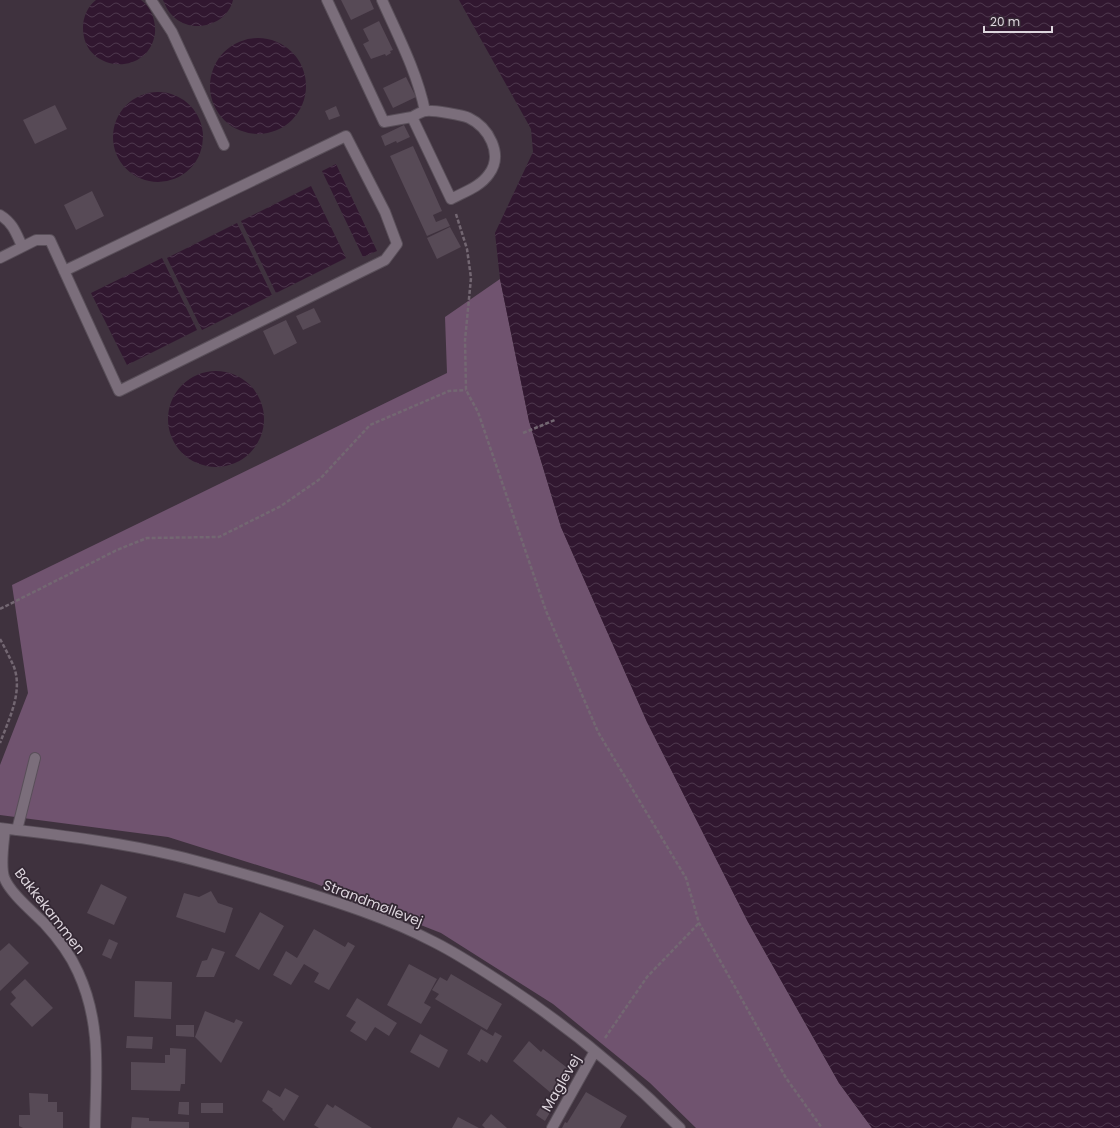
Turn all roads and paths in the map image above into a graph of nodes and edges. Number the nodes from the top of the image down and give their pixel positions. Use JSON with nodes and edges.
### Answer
{"nodes":[{"id":1,"x":151,"y":0,"type":"edge"},
{"id":2,"x":327,"y":0,"type":"edge"},
{"id":3,"x":382,"y":0,"type":"edge"},
{"id":4,"x":425,"y":111,"type":"junction"},
{"id":5,"x":412,"y":117,"type":"junction"},
{"id":6,"x":224,"y":145,"type":"dead end"},
{"id":7,"x":451,"y":199,"type":"junction"},
{"id":8,"x":0,"y":214,"type":"edge"},
{"id":9,"x":22,"y":246,"type":"junction"},
{"id":10,"x":0,"y":258,"type":"edge"},
{"id":11,"x":64,"y":271,"type":"junction"},
{"id":12,"x":466,"y":390,"type":"junction"},
{"id":13,"x":555,"y":420,"type":"dead end"},
{"id":14,"x":523,"y":433,"type":"dead end"},
{"id":15,"x":0,"y":609,"type":"edge"},
{"id":16,"x":0,"y":639,"type":"edge"},
{"id":17,"x":0,"y":743,"type":"edge"},
{"id":18,"x":35,"y":758,"type":"dead end"},
{"id":19,"x":3,"y":828,"type":"edge"},
{"id":20,"x":17,"y":830,"type":"junction"},
{"id":21,"x":699,"y":922,"type":"junction"},
{"id":22,"x":595,"y":1051,"type":"junction"},
{"id":23,"x":95,"y":1128,"type":"edge"},
{"id":24,"x":552,"y":1128,"type":"edge"},
{"id":25,"x":680,"y":1128,"type":"edge"},
{"id":26,"x":822,"y":1128,"type":"edge"}],
"edges":[{"from":1,"to":6,"type":"street"},
{"from":2,"to":5,"type":"street"},
{"from":3,"to":4,"type":"street"},
{"from":4,"to":5,"type":"street"},
{"from":4,"to":7,"type":"street"},
{"from":5,"to":7,"type":"street"},
{"from":7,"to":12,"type":"path"},
{"from":8,"to":9,"type":"street"},
{"from":9,"to":10,"type":"street"},
{"from":9,"to":11,"type":"street"},
{"from":11,"to":11,"type":"street"},
{"from":12,"to":15,"type":"path"},
{"from":12,"to":21,"type":"path"},
{"from":13,"to":14,"type":"path"},
{"from":16,"to":17,"type":"path"},
{"from":18,"to":20,"type":"street"},
{"from":19,"to":20,"type":"street","name":"Strandmøllevej"},
{"from":19,"to":23,"type":"street","name":"Bakkekammen"},
{"from":20,"to":22,"type":"street","name":"Strandmøllevej"},
{"from":21,"to":22,"type":"path"},
{"from":21,"to":26,"type":"path"},
{"from":22,"to":24,"type":"street","name":"Maglevej"},
{"from":22,"to":25,"type":"street","name":"Strandmøllevej"}]}
